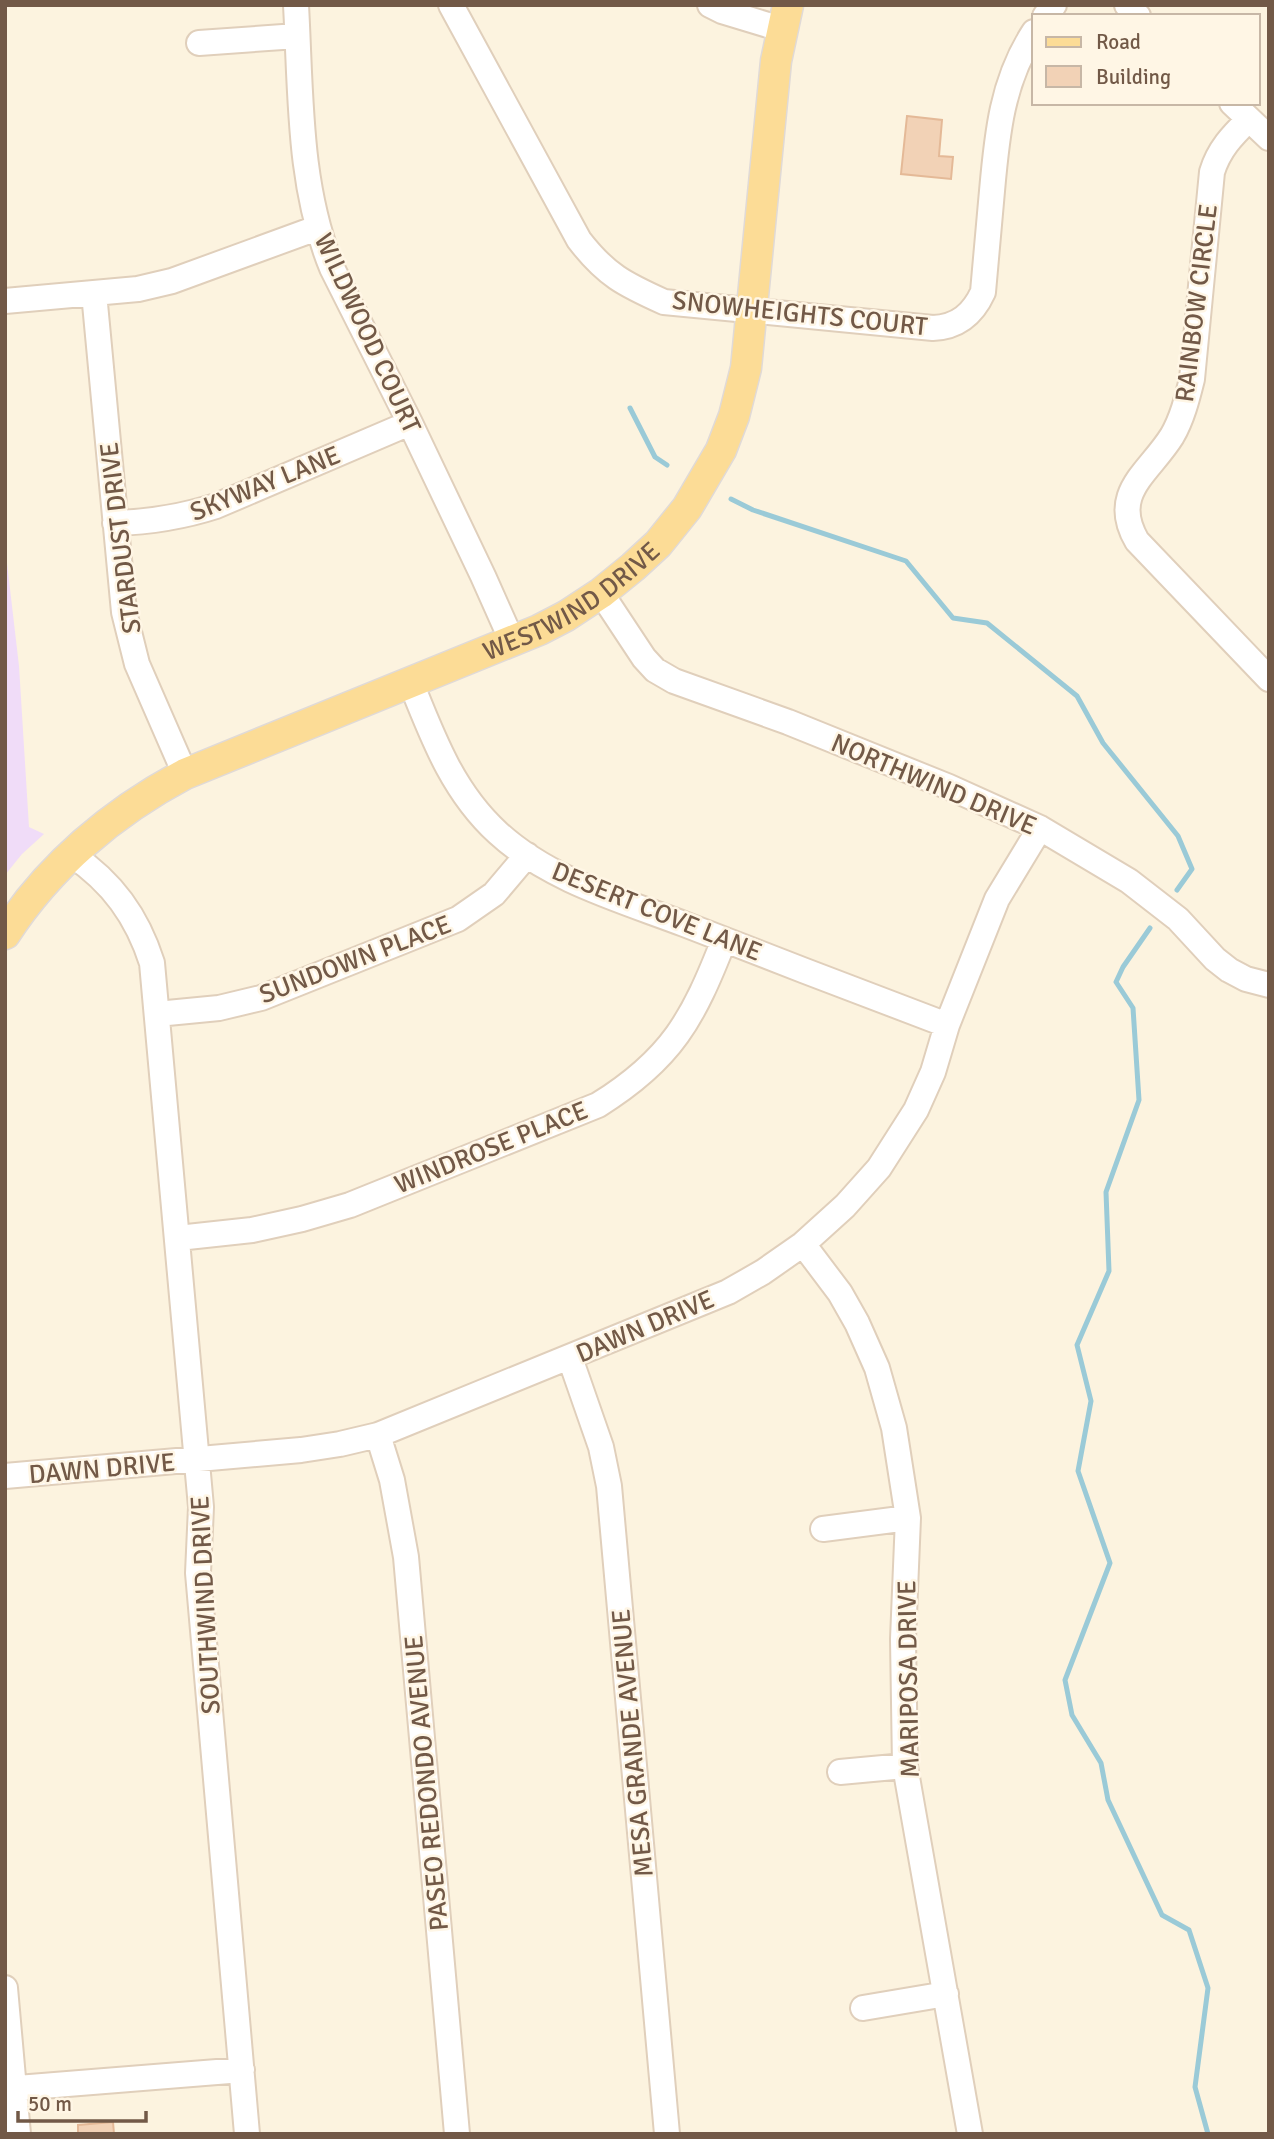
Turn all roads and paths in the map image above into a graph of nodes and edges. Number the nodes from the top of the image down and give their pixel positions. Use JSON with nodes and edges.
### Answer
{"nodes":[{"id":1,"x":296,"y":5,"type":"edge"},
{"id":2,"x":451,"y":5,"type":"edge"},
{"id":3,"x":710,"y":5,"type":"edge"},
{"id":4,"x":784,"y":17,"type":"edge"},
{"id":5,"x":297,"y":36,"type":"junction"},
{"id":6,"x":1032,"y":36,"type":"edge"},
{"id":7,"x":199,"y":43,"type":"dead end"},
{"id":8,"x":1240,"y":111,"type":"edge"},
{"id":9,"x":1269,"y":138,"type":"edge"},
{"id":10,"x":317,"y":228,"type":"junction"},
{"id":11,"x":94,"y":293,"type":"junction"},
{"id":12,"x":5,"y":302,"type":"edge"},
{"id":13,"x":752,"y":310,"type":"junction"},
{"id":14,"x":410,"y":423,"type":"junction"},
{"id":15,"x":115,"y":523,"type":"junction"},
{"id":16,"x":601,"y":593,"type":"junction"},
{"id":17,"x":512,"y":641,"type":"junction"},
{"id":18,"x":1269,"y":679,"type":"edge"},
{"id":19,"x":411,"y":683,"type":"junction"},
{"id":20,"x":185,"y":774,"type":"junction"},
{"id":21,"x":1040,"y":828,"type":"junction"},
{"id":22,"x":72,"y":855,"type":"junction"},
{"id":23,"x":527,"y":855,"type":"junction"},
{"id":24,"x":5,"y":934,"type":"edge"},
{"id":25,"x":724,"y":940,"type":"junction"},
{"id":26,"x":1269,"y":985,"type":"edge"},
{"id":27,"x":157,"y":1014,"type":"junction"},
{"id":28,"x":947,"y":1025,"type":"junction"},
{"id":29,"x":178,"y":1238,"type":"junction"},
{"id":30,"x":803,"y":1244,"type":"junction"},
{"id":31,"x":570,"y":1358,"type":"junction"},
{"id":32,"x":378,"y":1435,"type":"junction"},
{"id":33,"x":197,"y":1460,"type":"junction"},
{"id":34,"x":5,"y":1476,"type":"edge"},
{"id":35,"x":908,"y":1518,"type":"junction"},
{"id":36,"x":823,"y":1528,"type":"dead end"},
{"id":37,"x":905,"y":1766,"type":"junction"},
{"id":38,"x":840,"y":1772,"type":"dead end"},
{"id":39,"x":5,"y":1988,"type":"edge"},
{"id":40,"x":946,"y":1994,"type":"junction"},
{"id":41,"x":863,"y":2008,"type":"dead end"},
{"id":42,"x":242,"y":2070,"type":"junction"},
{"id":43,"x":10,"y":2088,"type":"edge"},
{"id":44,"x":18,"y":2134,"type":"edge"},
{"id":45,"x":247,"y":2134,"type":"edge"},
{"id":46,"x":457,"y":2134,"type":"edge"},
{"id":47,"x":667,"y":2134,"type":"edge"},
{"id":48,"x":970,"y":2134,"type":"edge"}],
"edges":[{"from":1,"to":5,"type":"street","name":"WILDWOOD COURT"},
{"from":2,"to":13,"type":"street","name":"SNOWHEIGHTS COURT"},
{"from":3,"to":4,"type":"street"},
{"from":4,"to":13,"type":"main road","name":"WESTWIND DRIVE"},
{"from":5,"to":7,"type":"street"},
{"from":5,"to":10,"type":"street","name":"WILDWOOD COURT"},
{"from":6,"to":13,"type":"street","name":"SNOWHEIGHTS COURT"},
{"from":8,"to":9,"type":"street"},
{"from":8,"to":18,"type":"street","name":"RAINBOW CIRCLE"},
{"from":10,"to":11,"type":"street"},
{"from":10,"to":14,"type":"street","name":"WILDWOOD COURT"},
{"from":11,"to":12,"type":"street"},
{"from":11,"to":15,"type":"street","name":"STARDUST DRIVE"},
{"from":13,"to":16,"type":"main road","name":"WESTWIND DRIVE"},
{"from":14,"to":15,"type":"street","name":"SKYWAY LANE"},
{"from":14,"to":17,"type":"street","name":"WILDWOOD COURT"},
{"from":15,"to":20,"type":"street","name":"STARDUST DRIVE"},
{"from":16,"to":17,"type":"main road","name":"WESTWIND DRIVE"},
{"from":16,"to":21,"type":"street","name":"NORTHWIND DRIVE"},
{"from":17,"to":19,"type":"main road","name":"WESTWIND DRIVE"},
{"from":19,"to":20,"type":"main road","name":"WESTWIND DRIVE"},
{"from":19,"to":23,"type":"street","name":"DESERT COVE LANE"},
{"from":20,"to":22,"type":"main road","name":"WESTWIND DRIVE"},
{"from":21,"to":26,"type":"street","name":"NORTHWIND DRIVE"},
{"from":21,"to":28,"type":"street","name":"DAWN DRIVE"},
{"from":22,"to":24,"type":"main road","name":"WESTWIND DRIVE"},
{"from":22,"to":27,"type":"street","name":"SOUTHWIND DRIVE"},
{"from":23,"to":25,"type":"street","name":"DESERT COVE LANE"},
{"from":23,"to":27,"type":"street","name":"SUNDOWN PLACE"},
{"from":25,"to":28,"type":"street","name":"DESERT COVE LANE"},
{"from":25,"to":29,"type":"street","name":"WINDROSE PLACE"},
{"from":27,"to":29,"type":"street","name":"SOUTHWIND DRIVE"},
{"from":28,"to":30,"type":"street","name":"DAWN DRIVE"},
{"from":29,"to":33,"type":"street","name":"SOUTHWIND DRIVE"},
{"from":30,"to":31,"type":"street","name":"DAWN DRIVE"},
{"from":30,"to":35,"type":"street","name":"MARIPOSA DRIVE"},
{"from":31,"to":32,"type":"street","name":"DAWN DRIVE"},
{"from":31,"to":47,"type":"street","name":"MESA GRANDE AVENUE"},
{"from":32,"to":33,"type":"street","name":"DAWN DRIVE"},
{"from":32,"to":46,"type":"street","name":"PASEO REDONDO AVENUE"},
{"from":33,"to":34,"type":"street","name":"DAWN DRIVE"},
{"from":33,"to":42,"type":"street","name":"SOUTHWIND DRIVE"},
{"from":35,"to":36,"type":"street"},
{"from":35,"to":37,"type":"street","name":"MARIPOSA DRIVE"},
{"from":37,"to":38,"type":"street"},
{"from":37,"to":40,"type":"street","name":"MARIPOSA DRIVE"},
{"from":39,"to":43,"type":"street"},
{"from":40,"to":41,"type":"street"},
{"from":40,"to":48,"type":"street","name":"MARIPOSA DRIVE"},
{"from":42,"to":43,"type":"street"},
{"from":42,"to":45,"type":"street","name":"SOUTHWIND DRIVE"},
{"from":43,"to":44,"type":"street"}]}
